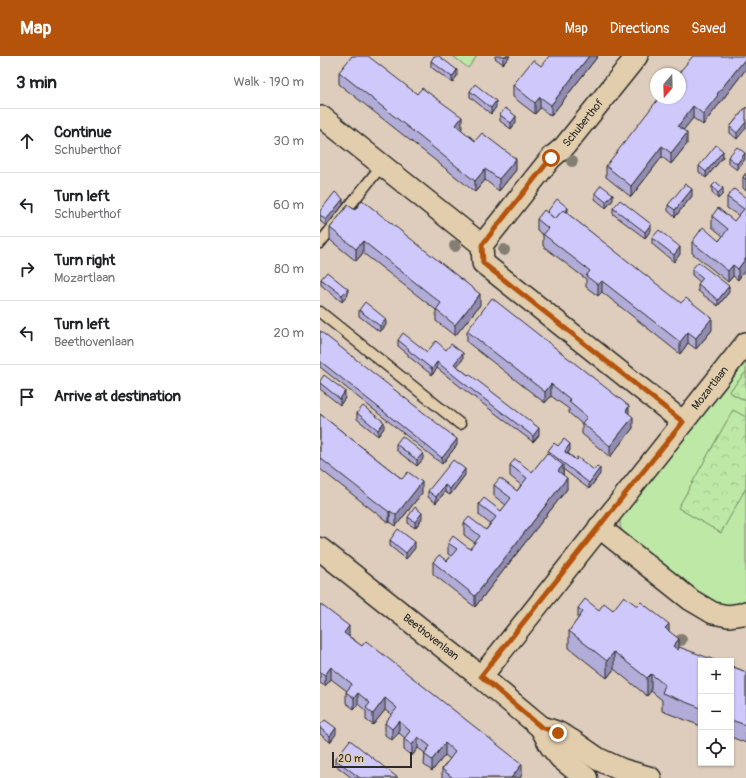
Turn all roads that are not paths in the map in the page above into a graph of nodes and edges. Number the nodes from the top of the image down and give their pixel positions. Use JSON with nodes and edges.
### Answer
{"nodes":[{"id":1,"x":637,"y":56,"type":"edge"},
{"id":2,"x":322,"y":117,"type":"dead end"},
{"id":3,"x":382,"y":164,"type":"junction"},
{"id":4,"x":320,"y":243,"type":"edge"},
{"id":5,"x":482,"y":245,"type":"junction"},
{"id":6,"x":320,"y":312,"type":"edge"},
{"id":7,"x":746,"y":343,"type":"edge"},
{"id":8,"x":683,"y":422,"type":"junction"},
{"id":9,"x":460,"y":424,"type":"dead end"},
{"id":10,"x":599,"y":527,"type":"junction"},
{"id":11,"x":320,"y":549,"type":"edge"},
{"id":12,"x":746,"y":612,"type":"edge"},
{"id":13,"x":481,"y":676,"type":"junction"},
{"id":14,"x":541,"y":727,"type":"junction"},
{"id":15,"x":594,"y":768,"type":"edge"},
{"id":16,"x":586,"y":778,"type":"edge"},
{"id":17,"x":650,"y":778,"type":"edge"}],
"edges":[{"from":1,"to":5,"type":"street","name":"Schuberthof"},
{"from":2,"to":3,"type":"street"},
{"from":3,"to":4,"type":"lane"},
{"from":3,"to":5,"type":"street"},
{"from":5,"to":8,"type":"street"},
{"from":6,"to":9,"type":"lane"},
{"from":7,"to":8,"type":"street","name":"Mozartlaan"},
{"from":8,"to":10,"type":"street","name":"Mozartlaan"},
{"from":10,"to":12,"type":"street"},
{"from":10,"to":13,"type":"street","name":"Mozartlaan"},
{"from":11,"to":13,"type":"main road","name":"Beethovenlaan"},
{"from":13,"to":14,"type":"main road","name":"Beethovenlaan"},
{"from":14,"to":15,"type":"main road","name":"Beethovenlaan"},
{"from":14,"to":16,"type":"main road","name":"Beethovenlaan"},
{"from":15,"to":17,"type":"main road","name":"Beethovenlaan"}]}
